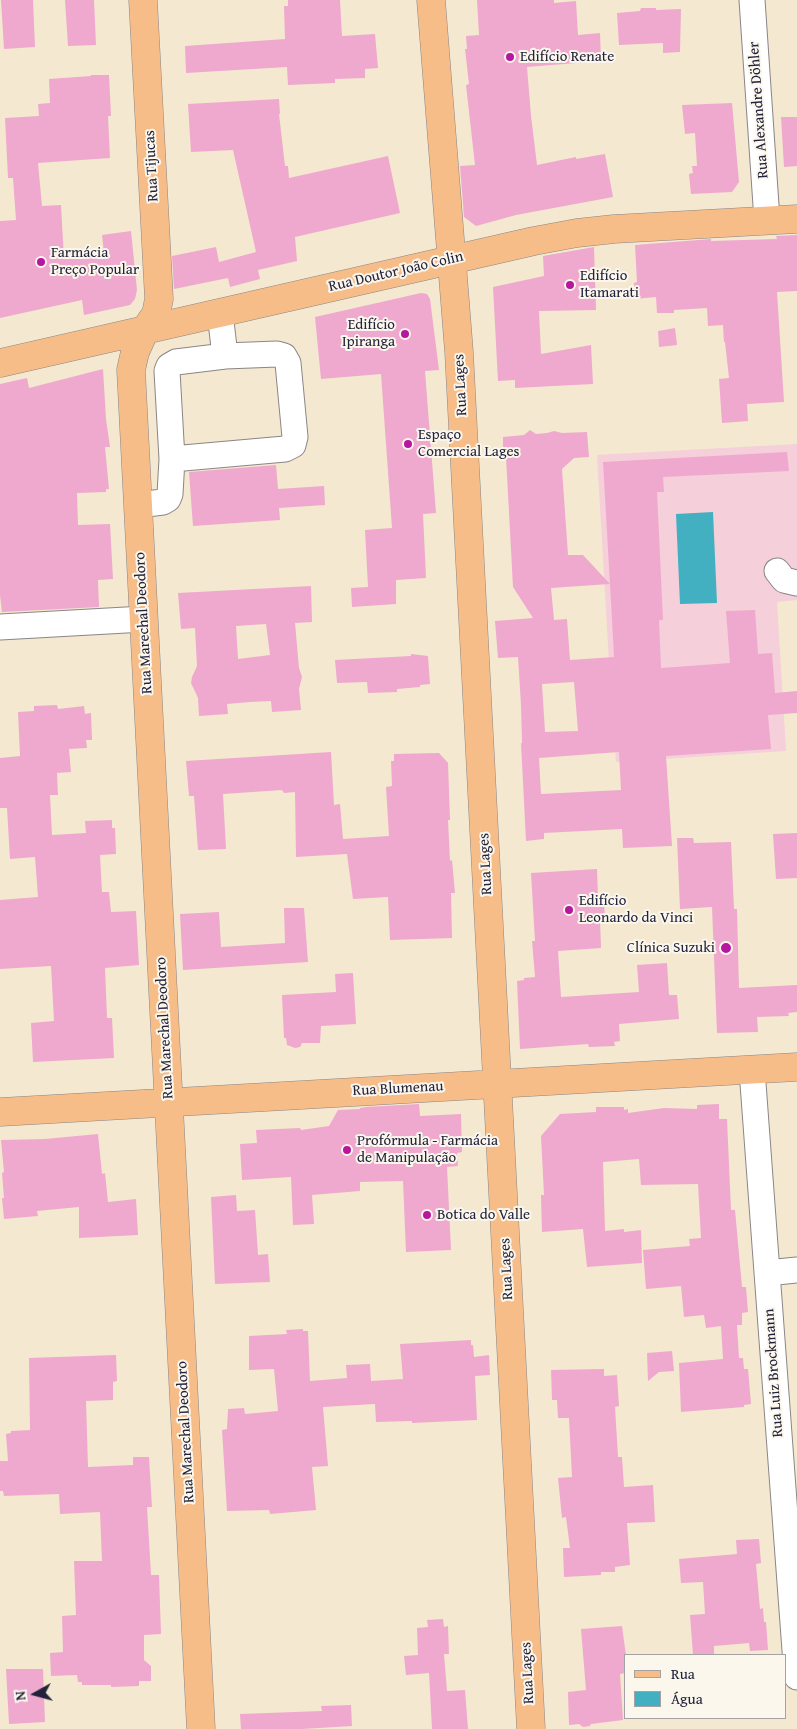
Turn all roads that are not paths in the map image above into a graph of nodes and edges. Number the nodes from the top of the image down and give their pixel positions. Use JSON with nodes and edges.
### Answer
{"nodes":[{"id":1,"x":143,"y":0,"type":"edge"},
{"id":2,"x":431,"y":0,"type":"edge"},
{"id":3,"x":752,"y":0,"type":"edge"},
{"id":4,"x":797,"y":219,"type":"edge"},
{"id":5,"x":767,"y":220,"type":"junction"},
{"id":6,"x":451,"y":260,"type":"junction"},
{"id":7,"x":220,"y":313,"type":"junction"},
{"id":8,"x":146,"y":330,"type":"junction"},
{"id":9,"x":225,"y":356,"type":"junction"},
{"id":10,"x":0,"y":363,"type":"edge"},
{"id":11,"x":172,"y":459,"type":"junction"},
{"id":12,"x":138,"y":505,"type":"junction"},
{"id":13,"x":144,"y":619,"type":"junction"},
{"id":14,"x":0,"y":627,"type":"edge"},
{"id":15,"x":797,"y":1067,"type":"edge"},
{"id":16,"x":752,"y":1070,"type":"junction"},
{"id":17,"x":497,"y":1084,"type":"junction"},
{"id":18,"x":169,"y":1102,"type":"junction"},
{"id":19,"x":0,"y":1112,"type":"edge"},
{"id":20,"x":797,"y":1270,"type":"edge"},
{"id":21,"x":767,"y":1273,"type":"junction"},
{"id":22,"x":797,"y":1677,"type":"edge"},
{"id":23,"x":201,"y":1729,"type":"edge"},
{"id":24,"x":531,"y":1729,"type":"edge"}],
"edges":[{"from":1,"to":8,"type":"main road","name":"Rua Tijucas"},
{"from":2,"to":6,"type":"main road","name":"Rua Lages"},
{"from":3,"to":5,"type":"street","name":"Rua Alexandre Döhler"},
{"from":4,"to":5,"type":"main road","name":"Rua Doutor João Colin"},
{"from":5,"to":6,"type":"main road","name":"Rua Doutor João Colin"},
{"from":6,"to":7,"type":"main road","name":"Rua Doutor João Colin"},
{"from":6,"to":17,"type":"main road","name":"Rua Lages"},
{"from":7,"to":8,"type":"main road","name":"Rua Doutor João Colin"},
{"from":7,"to":9,"type":"street"},
{"from":8,"to":10,"type":"main road","name":"Rua Doutor João Colin"},
{"from":8,"to":12,"type":"main road","name":"Rua Marechal Deodoro"},
{"from":9,"to":11,"type":"street"},
{"from":9,"to":11,"type":"street"},
{"from":11,"to":12,"type":"street"},
{"from":12,"to":13,"type":"main road","name":"Rua Marechal Deodoro"},
{"from":13,"to":14,"type":"street"},
{"from":13,"to":18,"type":"main road","name":"Rua Marechal Deodoro"},
{"from":15,"to":16,"type":"main road","name":"Rua Blumenau"},
{"from":16,"to":17,"type":"main road","name":"Rua Blumenau"},
{"from":16,"to":21,"type":"street","name":"Rua Luiz Brockmann"},
{"from":17,"to":18,"type":"main road","name":"Rua Blumenau"},
{"from":17,"to":24,"type":"main road","name":"Rua Lages"},
{"from":18,"to":19,"type":"main road","name":"Rua Blumenau"},
{"from":18,"to":23,"type":"main road","name":"Rua Marechal Deodoro"},
{"from":20,"to":21,"type":"street"},
{"from":21,"to":22,"type":"street","name":"Rua Luiz Brockmann"}]}
